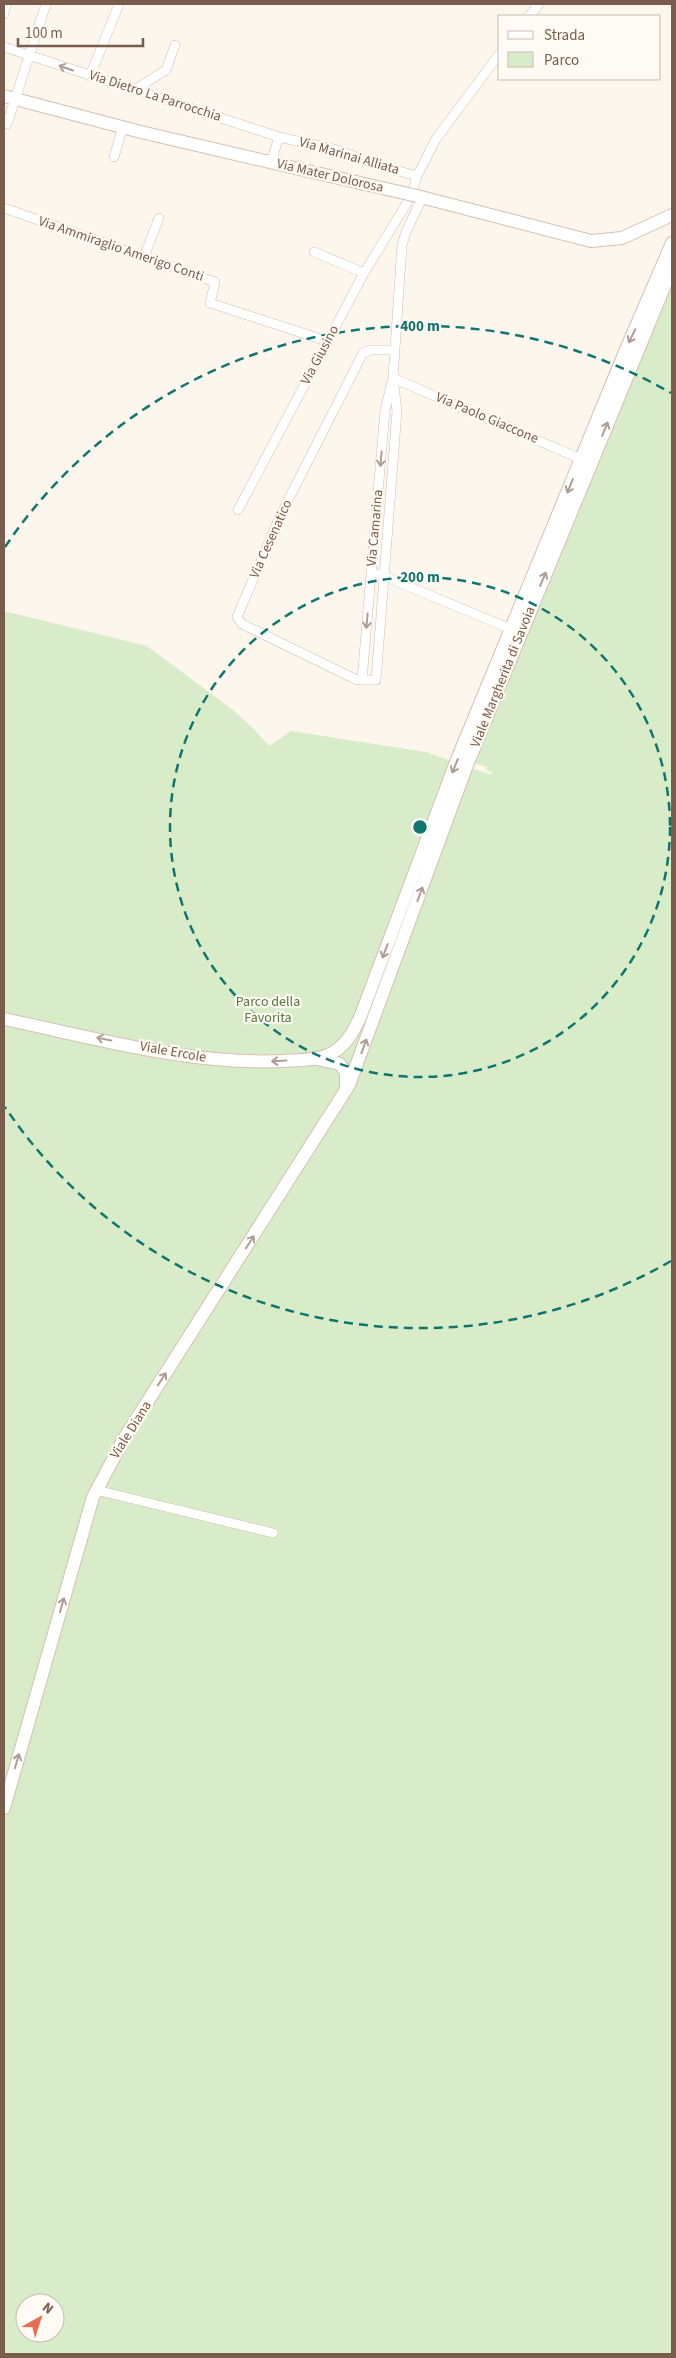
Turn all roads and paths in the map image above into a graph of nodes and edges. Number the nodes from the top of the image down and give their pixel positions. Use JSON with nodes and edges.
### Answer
{"nodes":[{"id":1,"x":6,"y":4,"type":"edge"},
{"id":2,"x":46,"y":4,"type":"edge"},
{"id":3,"x":119,"y":4,"type":"edge"},
{"id":4,"x":539,"y":4,"type":"edge"},
{"id":5,"x":4,"y":14,"type":"edge"},
{"id":6,"x":530,"y":15,"type":"edge"},
{"id":7,"x":175,"y":45,"type":"dead end"},
{"id":8,"x":4,"y":46,"type":"edge"},
{"id":9,"x":31,"y":55,"type":"junction"},
{"id":10,"x":498,"y":56,"type":"edge"},
{"id":11,"x":90,"y":76,"type":"junction"},
{"id":12,"x":134,"y":90,"type":"junction"},
{"id":13,"x":10,"y":97,"type":"edge"},
{"id":14,"x":7,"y":124,"type":"dead end"},
{"id":15,"x":123,"y":127,"type":"junction"},
{"id":16,"x":279,"y":137,"type":"junction"},
{"id":17,"x":114,"y":158,"type":"dead end"},
{"id":18,"x":271,"y":162,"type":"junction"},
{"id":19,"x":417,"y":176,"type":"junction"},
{"id":20,"x":415,"y":196,"type":"junction"},
{"id":21,"x":4,"y":208,"type":"edge"},
{"id":22,"x":672,"y":215,"type":"edge"},
{"id":23,"x":159,"y":218,"type":"dead end"},
{"id":24,"x":672,"y":243,"type":"edge"},
{"id":25,"x":314,"y":252,"type":"dead end"},
{"id":26,"x":144,"y":257,"type":"junction"},
{"id":27,"x":672,"y":268,"type":"edge"},
{"id":28,"x":364,"y":273,"type":"junction"},
{"id":29,"x":327,"y":342,"type":"junction"},
{"id":30,"x":395,"y":350,"type":"junction"},
{"id":31,"x":393,"y":378,"type":"junction"},
{"id":32,"x":581,"y":459,"type":"junction"},
{"id":33,"x":238,"y":510,"type":"dead end"},
{"id":34,"x":371,"y":573,"type":"junction"},
{"id":35,"x":384,"y":574,"type":"junction"},
{"id":36,"x":511,"y":629,"type":"junction"},
{"id":37,"x":362,"y":680,"type":"junction"},
{"id":38,"x":376,"y":680,"type":"joint"},
{"id":39,"x":4,"y":1019,"type":"edge"},
{"id":40,"x":342,"y":1046,"type":"joint"},
{"id":41,"x":313,"y":1058,"type":"junction"},
{"id":42,"x":345,"y":1091,"type":"junction"},
{"id":43,"x":96,"y":1490,"type":"junction"},
{"id":44,"x":272,"y":1533,"type":"dead end"},
{"id":45,"x":4,"y":1808,"type":"edge"}],
"edges":[{"from":1,"to":5,"type":"street"},
{"from":2,"to":9,"type":"street"},
{"from":3,"to":11,"type":"street"},
{"from":4,"to":6,"type":"street"},
{"from":7,"to":12,"type":"street"},
{"from":8,"to":9,"type":"street","name":"Via Dietro La Parrocchia"},
{"from":11,"to":9,"type":"street","name":"Via Dietro La Parrocchia","one_way":true},
{"from":9,"to":13,"type":"street"},
{"from":10,"to":19,"type":"street","name":"Via Marinai Alliata"},
{"from":11,"to":12,"type":"street","name":"Via Dietro La Parrocchia"},
{"from":12,"to":16,"type":"street","name":"Via Dietro La Parrocchia"},
{"from":13,"to":14,"type":"street"},
{"from":13,"to":15,"type":"street","name":"Via Mater Dolorosa"},
{"from":15,"to":17,"type":"street"},
{"from":15,"to":18,"type":"street","name":"Via Mater Dolorosa"},
{"from":16,"to":18,"type":"street"},
{"from":16,"to":19,"type":"street","name":"Via Marinai Alliata"},
{"from":18,"to":20,"type":"street","name":"Via Mater Dolorosa","bridge":true},
{"from":19,"to":20,"type":"street","name":"Via Giusino"},
{"from":20,"to":22,"type":"street","name":"Via Mater Dolorosa"},
{"from":20,"to":28,"type":"street","name":"Via Giusino"},
{"from":20,"to":30,"type":"street","name":"Via Camarina"},
{"from":21,"to":26,"type":"street","name":"Via Ammiraglio Amerigo Conti"},
{"from":23,"to":26,"type":"street"},
{"from":24,"to":32,"type":"street","name":"Viale Margherita di Savoia","one_way":true},
{"from":25,"to":28,"type":"street"},
{"from":26,"to":29,"type":"street","name":"Via Ammiraglio Amerigo Conti"},
{"from":42,"to":27,"type":"street","name":"Viale Margherita di Savoia","one_way":true},
{"from":28,"to":29,"type":"street","name":"Via Giusino"},
{"from":29,"to":33,"type":"street","name":"Via Giusino"},
{"from":30,"to":31,"type":"street","name":"Via Camarina"},
{"from":30,"to":37,"type":"street","name":"Via Cesenatico"},
{"from":31,"to":32,"type":"street","name":"Via Paolo Giaccone"},
{"from":31,"to":34,"type":"street","name":"Via Camarina","one_way":true},
{"from":31,"to":35,"type":"street","name":"Via Camarina"},
{"from":32,"to":36,"type":"street","name":"Viale Margherita di Savoia","one_way":true},
{"from":34,"to":35,"type":"street"},
{"from":34,"to":37,"type":"street","name":"Via Camarina","one_way":true},
{"from":35,"to":36,"type":"street"},
{"from":35,"to":38,"type":"street","name":"Via Camarina"},
{"from":36,"to":40,"type":"street","name":"Viale Margherita di Savoia","one_way":true},
{"from":37,"to":38,"type":"street","name":"Via Cesenatico"},
{"from":41,"to":39,"type":"street","name":"Viale Ercole","one_way":true},
{"from":40,"to":41,"type":"street","name":"Viale Ercole"},
{"from":41,"to":42,"type":"street"},
{"from":43,"to":42,"type":"street","name":"Viale Diana","one_way":true},
{"from":43,"to":44,"type":"street"},
{"from":45,"to":43,"type":"street","name":"Viale Diana","one_way":true}]}
